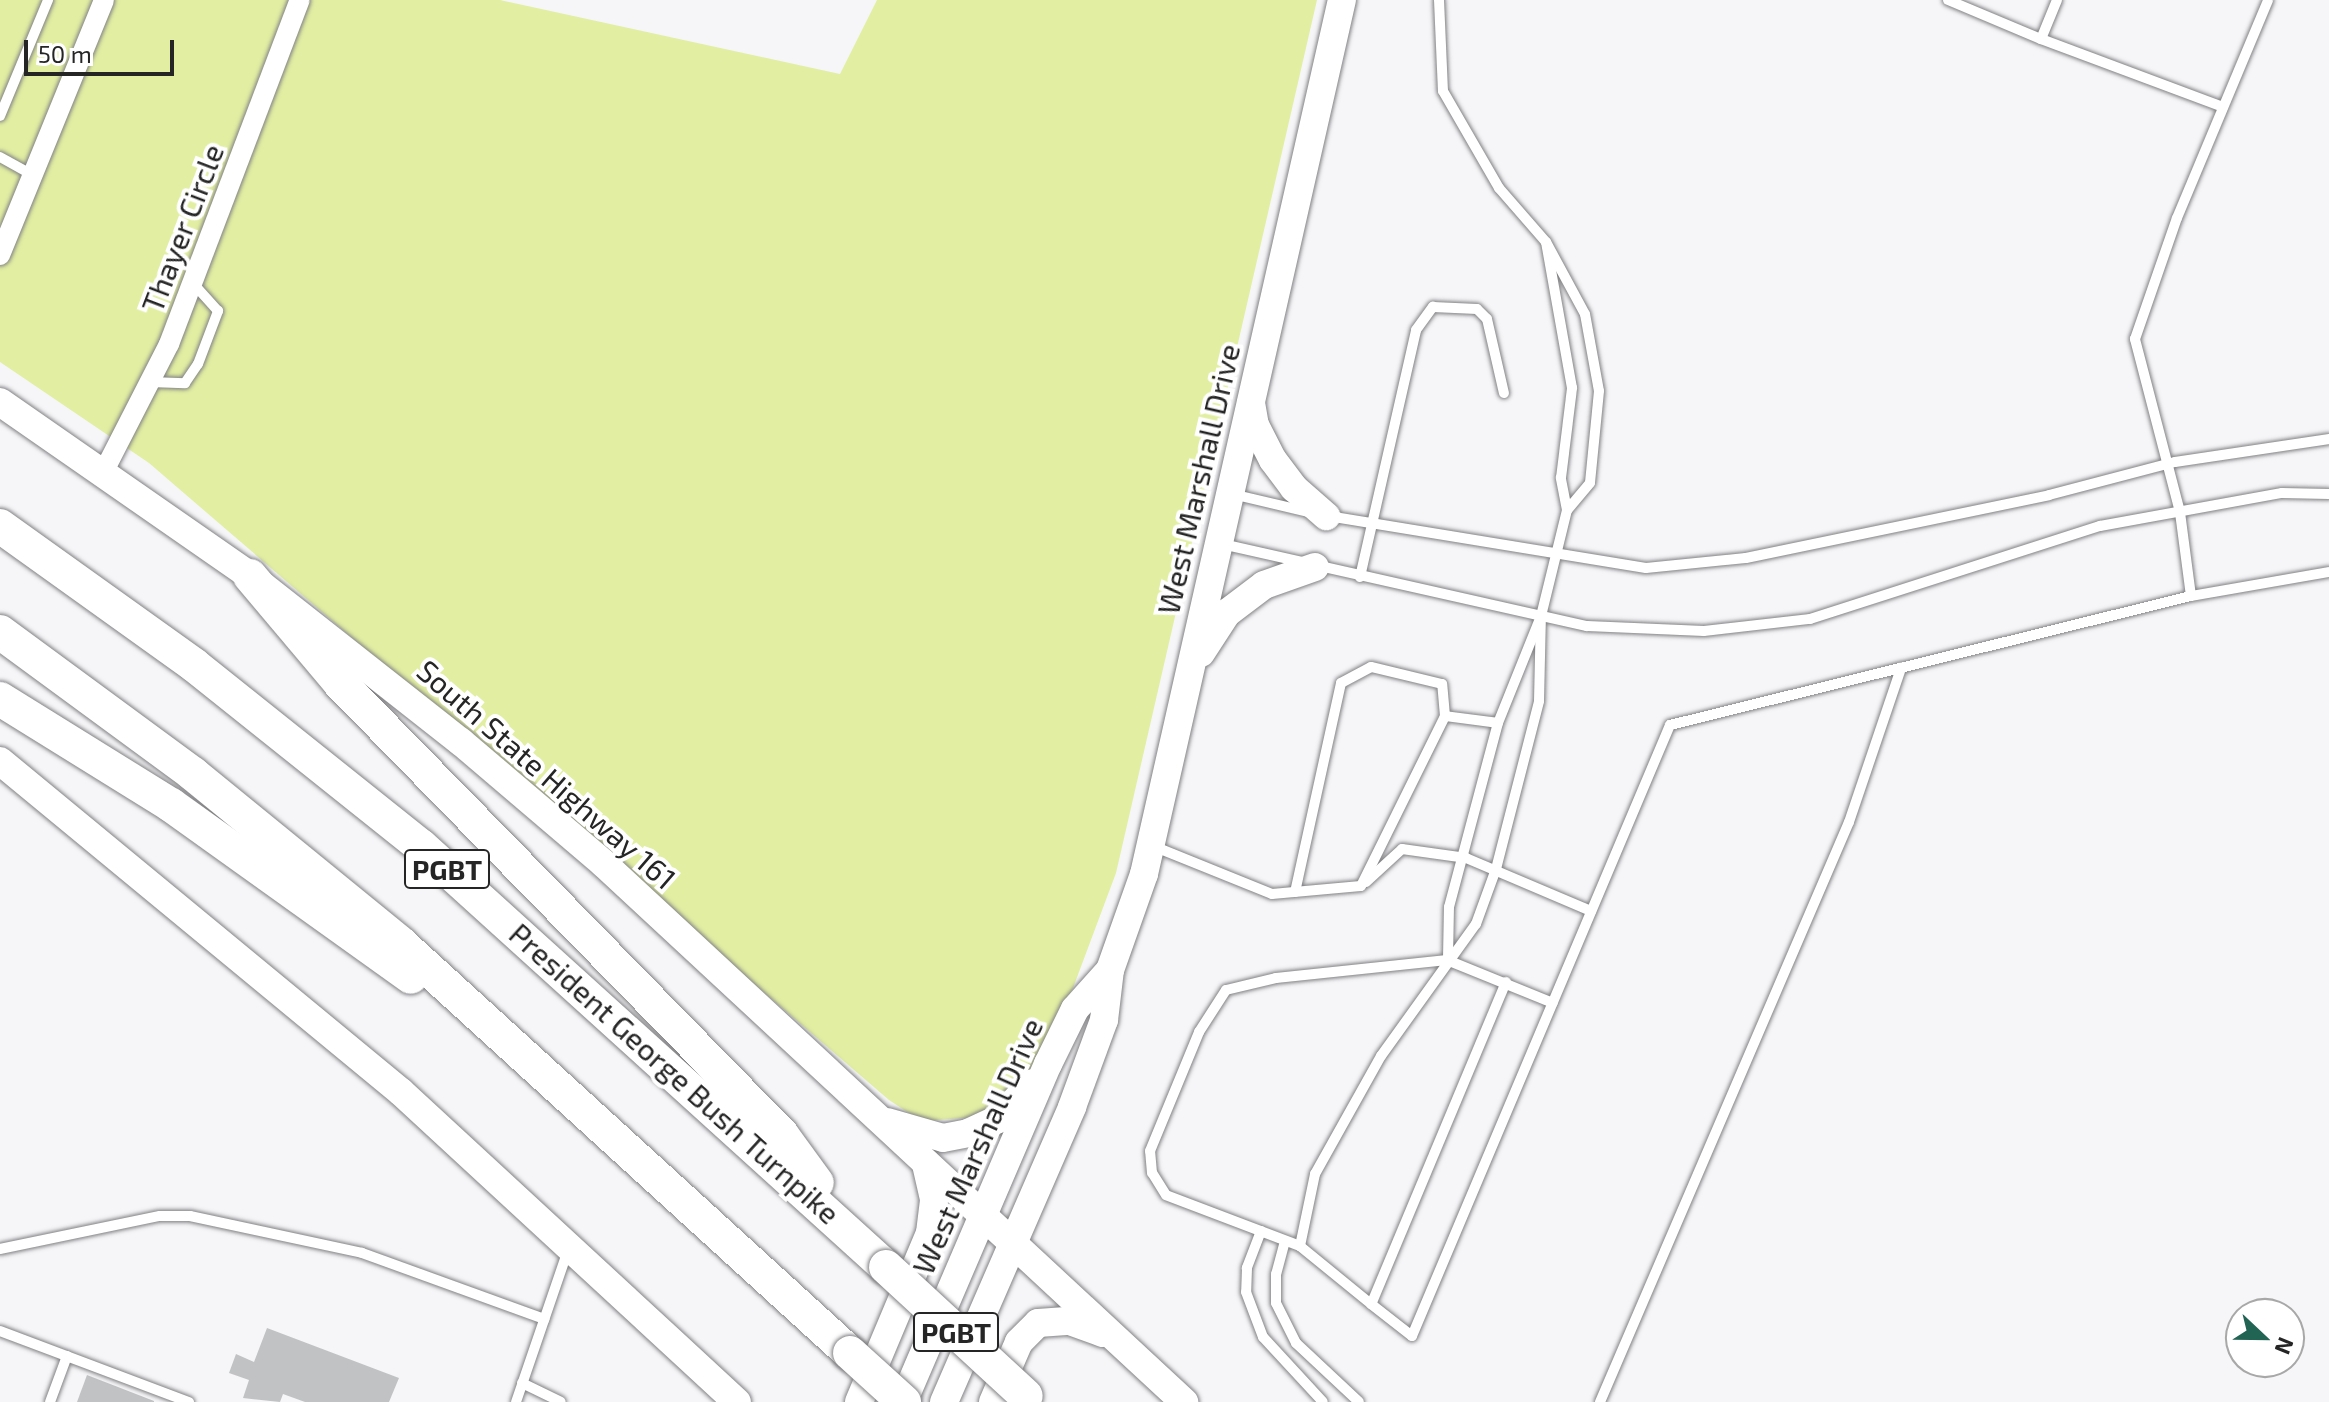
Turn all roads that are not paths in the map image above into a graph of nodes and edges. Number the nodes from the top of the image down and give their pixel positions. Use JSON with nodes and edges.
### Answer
{"nodes":[{"id":1,"x":48,"y":0,"type":"edge"},
{"id":2,"x":104,"y":0,"type":"edge"},
{"id":3,"x":300,"y":0,"type":"edge"},
{"id":4,"x":1342,"y":0,"type":"edge"},
{"id":5,"x":1439,"y":0,"type":"edge"},
{"id":6,"x":1948,"y":0,"type":"edge"},
{"id":7,"x":2057,"y":0,"type":"edge"},
{"id":8,"x":2268,"y":0,"type":"edge"},
{"id":9,"x":2041,"y":39,"type":"junction"},
{"id":10,"x":2223,"y":107,"type":"junction"},
{"id":11,"x":0,"y":116,"type":"edge"},
{"id":12,"x":0,"y":157,"type":"edge"},
{"id":13,"x":33,"y":175,"type":"junction"},
{"id":14,"x":1546,"y":242,"type":"junction"},
{"id":15,"x":0,"y":255,"type":"edge"},
{"id":16,"x":194,"y":284,"type":"junction"},
{"id":17,"x":150,"y":382,"type":"junction"},
{"id":18,"x":1504,"y":393,"type":"dead end"},
{"id":19,"x":1251,"y":400,"type":"junction"},
{"id":20,"x":0,"y":402,"type":"edge"},
{"id":21,"x":2329,"y":439,"type":"edge"},
{"id":22,"x":2169,"y":464,"type":"junction"},
{"id":23,"x":104,"y":471,"type":"junction"},
{"id":24,"x":1232,"y":494,"type":"junction"},
{"id":25,"x":2329,"y":494,"type":"edge"},
{"id":26,"x":1567,"y":510,"type":"junction"},
{"id":27,"x":2180,"y":512,"type":"junction"},
{"id":28,"x":1326,"y":516,"type":"junction"},
{"id":29,"x":1371,"y":524,"type":"junction"},
{"id":30,"x":0,"y":526,"type":"edge"},
{"id":31,"x":1220,"y":544,"type":"junction"},
{"id":32,"x":1558,"y":555,"type":"junction"},
{"id":33,"x":1315,"y":567,"type":"junction"},
{"id":34,"x":2329,"y":572,"type":"edge"},
{"id":35,"x":250,"y":576,"type":"junction"},
{"id":36,"x":1360,"y":577,"type":"junction"},
{"id":37,"x":2191,"y":596,"type":"junction"},
{"id":38,"x":1541,"y":616,"type":"junction"},
{"id":39,"x":0,"y":632,"type":"edge"},
{"id":40,"x":1901,"y":668,"type":"junction"},
{"id":41,"x":1190,"y":671,"type":"junction"},
{"id":42,"x":0,"y":699,"type":"edge"},
{"id":43,"x":1445,"y":716,"type":"junction"},
{"id":44,"x":1498,"y":723,"type":"junction"},
{"id":45,"x":0,"y":761,"type":"edge"},
{"id":46,"x":1151,"y":846,"type":"junction"},
{"id":47,"x":1466,"y":858,"type":"junction"},
{"id":48,"x":1496,"y":869,"type":"junction"},
{"id":49,"x":1361,"y":886,"type":"junction"},
{"id":50,"x":1295,"y":892,"type":"junction"},
{"id":51,"x":1591,"y":911,"type":"junction"},
{"id":52,"x":1447,"y":960,"type":"junction"},
{"id":53,"x":1110,"y":970,"type":"junction"},
{"id":54,"x":1506,"y":982,"type":"junction"},
{"id":55,"x":1553,"y":1003,"type":"junction"},
{"id":56,"x":500,"y":1032,"type":"junction"},
{"id":57,"x":1048,"y":1064,"type":"junction"},
{"id":58,"x":875,"y":1118,"type":"junction"},
{"id":59,"x":926,"y":1163,"type":"junction"},
{"id":60,"x":983,"y":1215,"type":"junction"},
{"id":61,"x":1261,"y":1231,"type":"junction"},
{"id":62,"x":1014,"y":1241,"type":"junction"},
{"id":63,"x":1285,"y":1241,"type":"junction"},
{"id":64,"x":570,"y":1244,"type":"junction"},
{"id":65,"x":1300,"y":1246,"type":"junction"},
{"id":66,"x":0,"y":1249,"type":"edge"},
{"id":67,"x":876,"y":1257,"type":"junction"},
{"id":68,"x":1371,"y":1304,"type":"junction"},
{"id":69,"x":544,"y":1319,"type":"junction"},
{"id":70,"x":0,"y":1331,"type":"edge"},
{"id":71,"x":1115,"y":1337,"type":"junction"},
{"id":72,"x":67,"y":1356,"type":"junction"},
{"id":73,"x":522,"y":1383,"type":"junction"},
{"id":74,"x":1017,"y":1400,"type":"edge"},
{"id":75,"x":50,"y":1402,"type":"edge"},
{"id":76,"x":189,"y":1402,"type":"edge"},
{"id":77,"x":516,"y":1402,"type":"edge"},
{"id":78,"x":561,"y":1402,"type":"edge"},
{"id":79,"x":737,"y":1402,"type":"edge"},
{"id":80,"x":859,"y":1402,"type":"edge"},
{"id":81,"x":903,"y":1402,"type":"edge"},
{"id":82,"x":944,"y":1402,"type":"edge"},
{"id":83,"x":1184,"y":1402,"type":"edge"},
{"id":84,"x":1323,"y":1402,"type":"edge"},
{"id":85,"x":1359,"y":1402,"type":"edge"},
{"id":86,"x":1600,"y":1402,"type":"edge"}],
"edges":[{"from":1,"to":11,"type":"lane"},
{"from":2,"to":13,"type":"street"},
{"from":3,"to":16,"type":"street","name":"Thayer Circle"},
{"from":4,"to":19,"type":"main road","name":"West Marshall Drive"},
{"from":5,"to":14,"type":"lane"},
{"from":6,"to":9,"type":"lane"},
{"from":7,"to":9,"type":"lane"},
{"from":8,"to":10,"type":"lane"},
{"from":9,"to":10,"type":"lane"},
{"from":10,"to":22,"type":"lane"},
{"from":12,"to":13,"type":"lane"},
{"from":13,"to":15,"type":"street"},
{"from":14,"to":26,"type":"lane"},
{"from":14,"to":26,"type":"lane"},
{"from":16,"to":17,"type":"street","name":"Thayer Circle"},
{"from":16,"to":17,"type":"lane"},
{"from":17,"to":23,"type":"street","name":"Thayer Circle"},
{"from":18,"to":29,"type":"lane"},
{"from":19,"to":24,"type":"main road","name":"West Marshall Drive"},
{"from":19,"to":28,"type":"main road"},
{"from":20,"to":23,"type":"main road","name":"South State Highway 161"},
{"from":21,"to":22,"type":"lane"},
{"from":22,"to":27,"type":"lane"},
{"from":22,"to":32,"type":"lane"},
{"from":23,"to":35,"type":"main road","name":"South State Highway 161"},
{"from":24,"to":28,"type":"lane"},
{"from":24,"to":31,"type":"main road","name":"West Marshall Drive"},
{"from":25,"to":27,"type":"lane"},
{"from":26,"to":32,"type":"lane"},
{"from":27,"to":37,"type":"lane"},
{"from":27,"to":38,"type":"lane"},
{"from":28,"to":29,"type":"lane"},
{"from":29,"to":32,"type":"lane"},
{"from":29,"to":36,"type":"lane"},
{"from":30,"to":67,"type":"highway","name":"President George Bush Turnpike","number":"PGBT"},
{"from":31,"to":33,"type":"lane"},
{"from":31,"to":41,"type":"main road","name":"West Marshall Drive"},
{"from":32,"to":38,"type":"lane"},
{"from":33,"to":36,"type":"lane"},
{"from":33,"to":41,"type":"main road"},
{"from":34,"to":37,"type":"lane"},
{"from":35,"to":58,"type":"main road","name":"South State Highway 161"},
{"from":35,"to":67,"type":"highway"},
{"from":36,"to":38,"type":"lane"},
{"from":37,"to":40,"type":"lane"},
{"from":38,"to":44,"type":"lane"},
{"from":38,"to":48,"type":"lane"},
{"from":39,"to":56,"type":"highway","number":"PGBT"},
{"from":40,"to":51,"type":"lane"},
{"from":40,"to":86,"type":"lane"},
{"from":41,"to":46,"type":"main road","name":"West Marshall Drive"},
{"from":42,"to":56,"type":"highway"},
{"from":43,"to":44,"type":"lane"},
{"from":43,"to":49,"type":"lane"},
{"from":43,"to":50,"type":"lane"},
{"from":44,"to":47,"type":"lane"},
{"from":45,"to":64,"type":"main road"},
{"from":46,"to":50,"type":"lane"},
{"from":46,"to":53,"type":"main road","name":"West Marshall Drive"},
{"from":47,"to":48,"type":"lane"},
{"from":47,"to":49,"type":"lane"},
{"from":47,"to":52,"type":"lane"},
{"from":48,"to":51,"type":"lane"},
{"from":48,"to":52,"type":"lane"},
{"from":49,"to":50,"type":"lane"},
{"from":51,"to":55,"type":"lane"},
{"from":52,"to":54,"type":"lane"},
{"from":52,"to":61,"type":"lane"},
{"from":52,"to":65,"type":"lane"},
{"from":53,"to":57,"type":"main road","name":"West Marshall Drive"},
{"from":53,"to":62,"type":"main road","name":"West Marshall Drive"},
{"from":54,"to":55,"type":"lane"},
{"from":54,"to":68,"type":"lane"},
{"from":55,"to":68,"type":"lane"},
{"from":56,"to":81,"type":"highway","number":"PGBT","bridge":true},
{"from":57,"to":58,"type":"main road"},
{"from":57,"to":60,"type":"main road","name":"West Marshall Drive"},
{"from":58,"to":59,"type":"main road","name":"South State Highway 161"},
{"from":59,"to":60,"type":"main road","name":"South State Highway 161"},
{"from":59,"to":80,"type":"main road"},
{"from":60,"to":62,"type":"main road","name":"South State Highway 161"},
{"from":60,"to":81,"type":"main road","name":"West Marshall Drive"},
{"from":61,"to":63,"type":"lane"},
{"from":61,"to":84,"type":"lane"},
{"from":62,"to":71,"type":"main road","name":"South State Highway 161"},
{"from":62,"to":82,"type":"main road","name":"West Marshall Drive"},
{"from":63,"to":65,"type":"lane"},
{"from":63,"to":85,"type":"lane"},
{"from":64,"to":69,"type":"lane"},
{"from":64,"to":79,"type":"main road"},
{"from":65,"to":68,"type":"lane"},
{"from":66,"to":69,"type":"lane"},
{"from":67,"to":74,"type":"highway","name":"President George Bush Turnpike","number":"PGBT","bridge":true},
{"from":69,"to":73,"type":"lane"},
{"from":70,"to":72,"type":"lane"},
{"from":71,"to":74,"type":"main road"},
{"from":71,"to":83,"type":"main road"},
{"from":72,"to":75,"type":"lane"},
{"from":72,"to":76,"type":"lane"},
{"from":73,"to":77,"type":"lane"},
{"from":73,"to":78,"type":"lane"}]}
